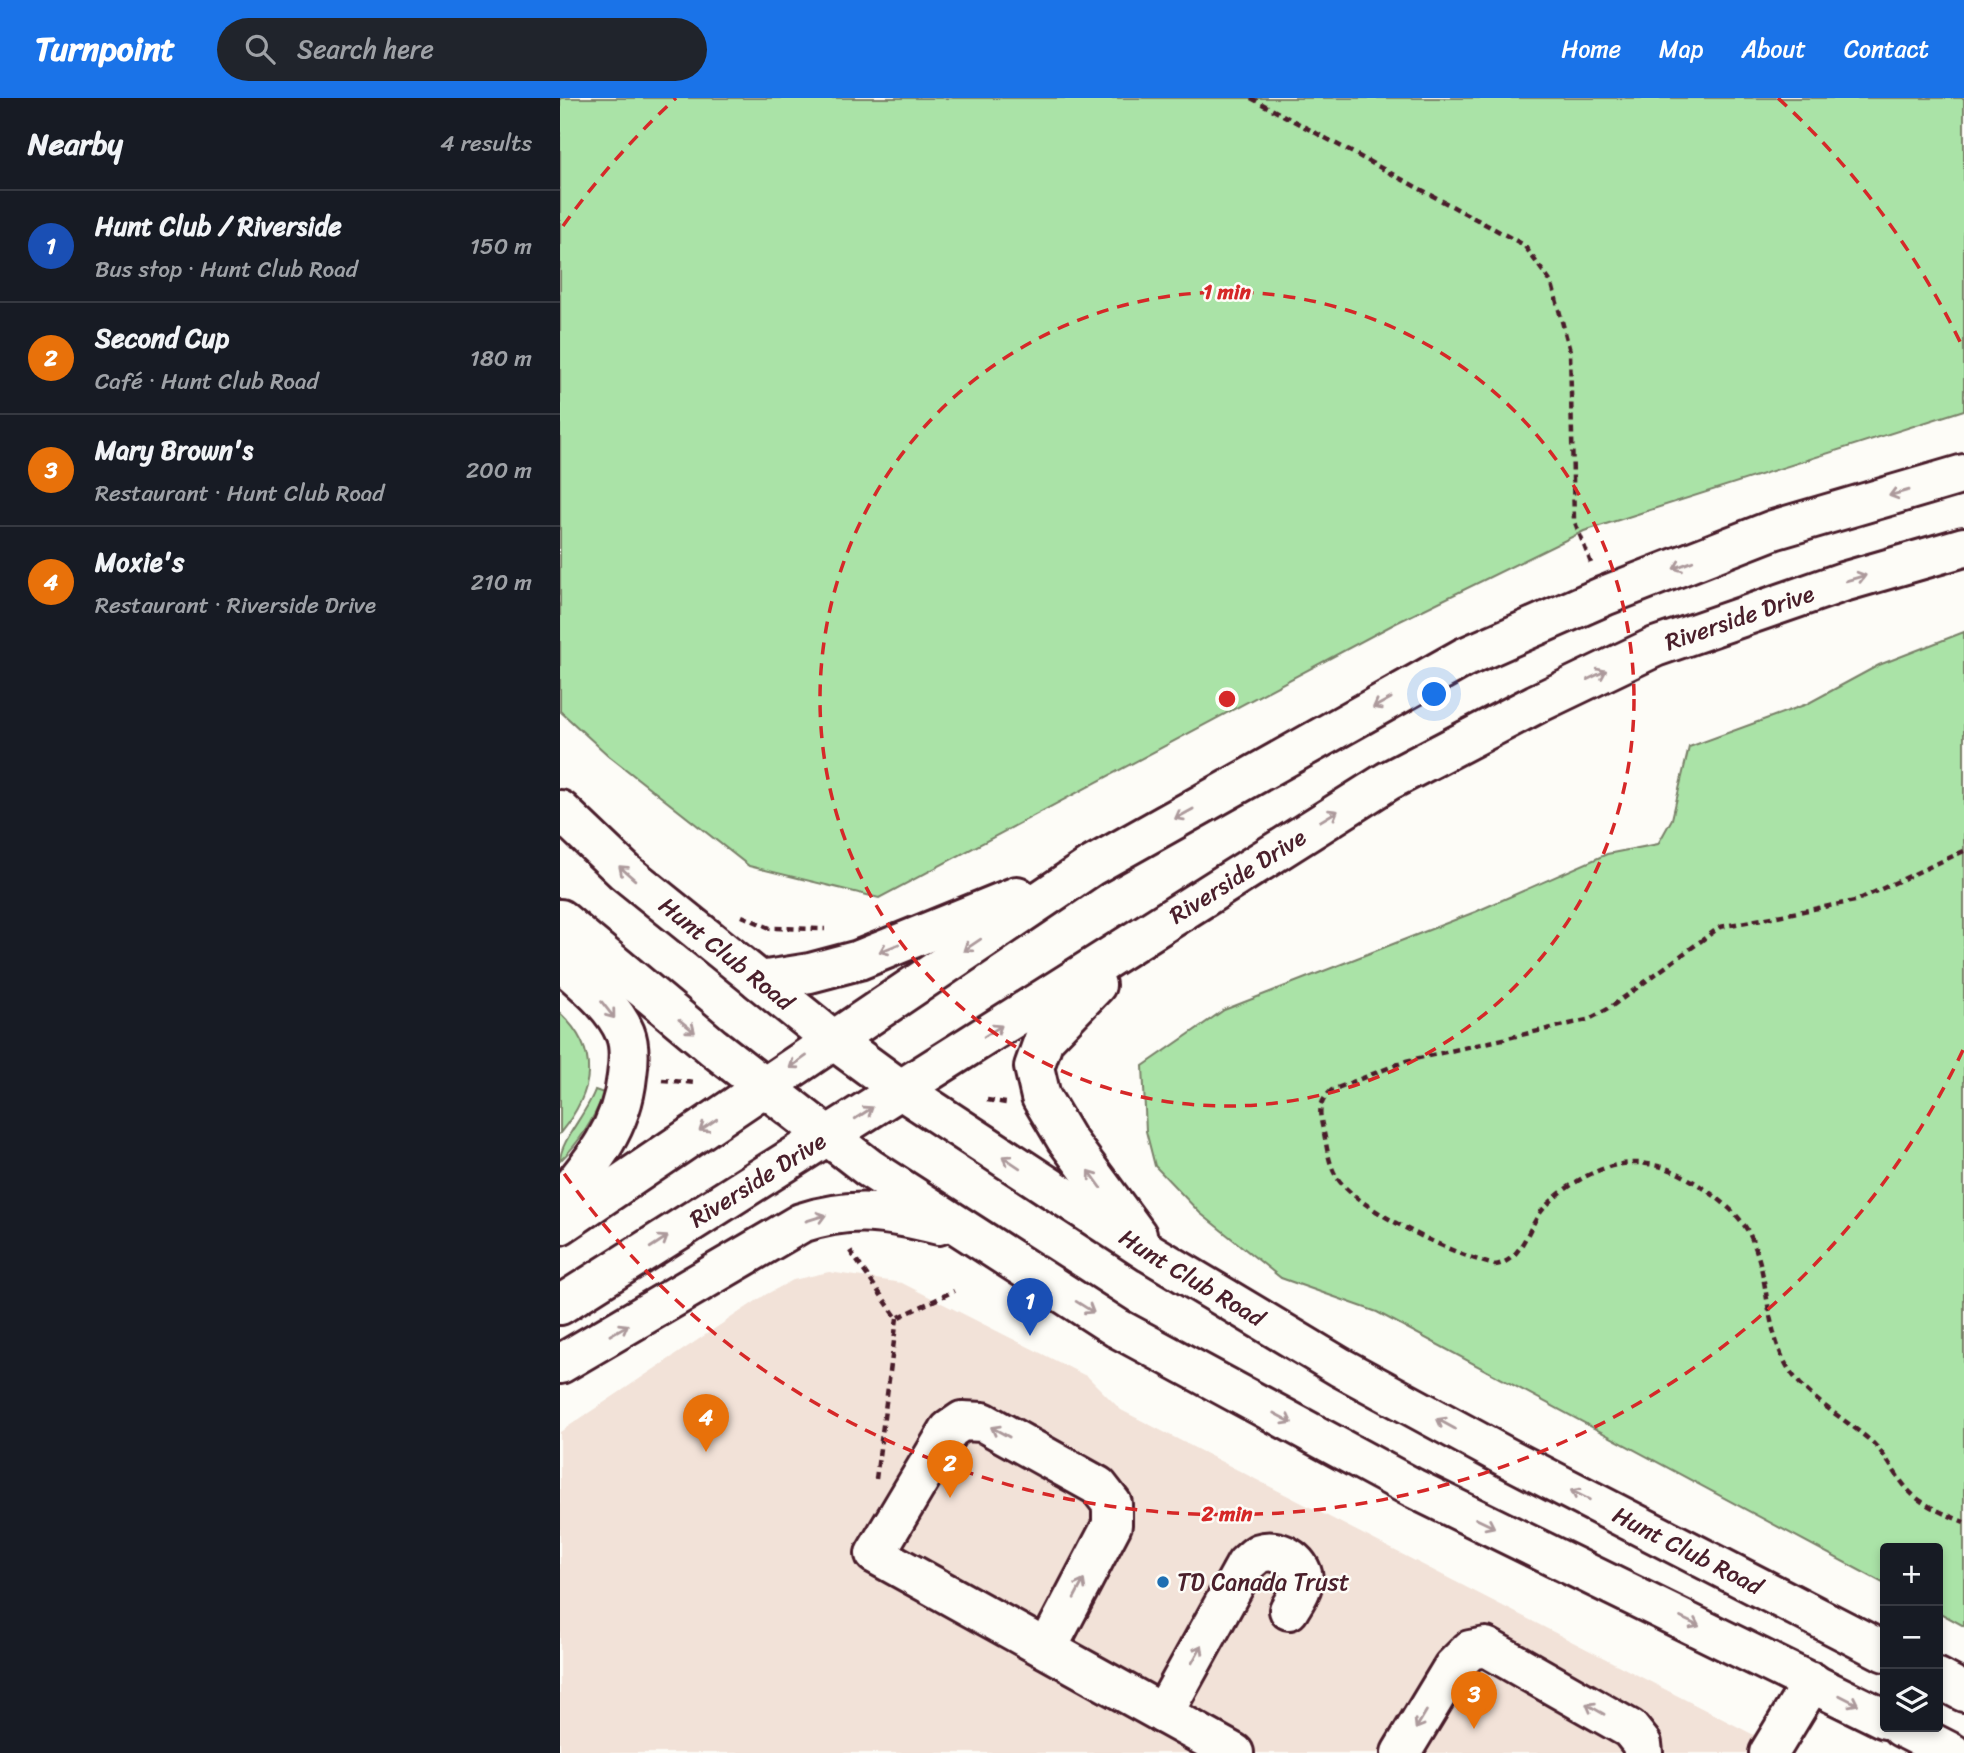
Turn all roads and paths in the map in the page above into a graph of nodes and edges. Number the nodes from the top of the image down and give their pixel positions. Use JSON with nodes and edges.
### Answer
{"nodes":[{"id":1,"x":1251,"y":98,"type":"edge"},
{"id":2,"x":1964,"y":474,"type":"edge"},
{"id":3,"x":1964,"y":547,"type":"edge"},
{"id":4,"x":1604,"y":596,"type":"junction"},
{"id":5,"x":560,"y":810,"type":"edge"},
{"id":6,"x":1964,"y":851,"type":"edge"},
{"id":7,"x":1090,"y":867,"type":"junction"},
{"id":8,"x":736,"y":912,"type":"dead end"},
{"id":9,"x":560,"y":919,"type":"edge"},
{"id":10,"x":1167,"y":923,"type":"junction"},
{"id":11,"x":837,"y":928,"type":"dead end"},
{"id":12,"x":560,"y":961,"type":"edge"},
{"id":13,"x":760,"y":981,"type":"junction"},
{"id":14,"x":832,"y":1039,"type":"junction"},
{"id":15,"x":662,"y":1080,"type":"dead end"},
{"id":16,"x":696,"y":1083,"type":"dead end"},
{"id":17,"x":764,"y":1086,"type":"junction"},
{"id":18,"x":900,"y":1089,"type":"junction"},
{"id":19,"x":986,"y":1100,"type":"dead end"},
{"id":20,"x":1012,"y":1104,"type":"dead end"},
{"id":21,"x":828,"y":1136,"type":"junction"},
{"id":22,"x":560,"y":1201,"type":"edge"},
{"id":23,"x":560,"y":1225,"type":"edge"},
{"id":24,"x":965,"y":1232,"type":"junction"},
{"id":25,"x":850,"y":1251,"type":"dead end"},
{"id":26,"x":1150,"y":1253,"type":"junction"},
{"id":27,"x":954,"y":1290,"type":"dead end"},
{"id":28,"x":560,"y":1305,"type":"edge"},
{"id":29,"x":897,"y":1318,"type":"junction"},
{"id":30,"x":560,"y":1364,"type":"edge"},
{"id":31,"x":875,"y":1491,"type":"dead end"},
{"id":32,"x":1964,"y":1522,"type":"edge"},
{"id":33,"x":1289,"y":1611,"type":"dead end"},
{"id":34,"x":1837,"y":1627,"type":"junction"},
{"id":35,"x":1047,"y":1649,"type":"junction"},
{"id":36,"x":1880,"y":1649,"type":"edge"},
{"id":37,"x":1943,"y":1681,"type":"edge"},
{"id":38,"x":1812,"y":1682,"type":"junction"},
{"id":39,"x":1964,"y":1692,"type":"edge"},
{"id":40,"x":1163,"y":1714,"type":"junction"},
{"id":41,"x":1880,"y":1716,"type":"edge"},
{"id":42,"x":1910,"y":1732,"type":"edge"},
{"id":43,"x":1234,"y":1753,"type":"edge"},
{"id":44,"x":1401,"y":1753,"type":"edge"},
{"id":45,"x":1643,"y":1753,"type":"edge"},
{"id":46,"x":1769,"y":1753,"type":"edge"},
{"id":47,"x":1952,"y":1753,"type":"edge"}],
"edges":[{"from":1,"to":4,"type":"path"},
{"from":2,"to":4,"type":"main road","one_way":true},
{"from":10,"to":3,"type":"main road","name":"Riverside Drive","one_way":true},
{"from":4,"to":7,"type":"main road","one_way":true},
{"from":13,"to":5,"type":"main road","name":"Hunt Club Road","one_way":true},
{"from":6,"to":32,"type":"path"},
{"from":7,"to":13,"type":"main road","one_way":true},
{"from":7,"to":14,"type":"main road","one_way":true},
{"from":8,"to":11,"type":"path"},
{"from":9,"to":17,"type":"main road","one_way":true},
{"from":18,"to":10,"type":"main road","name":"Riverside Drive","one_way":true},
{"from":26,"to":10,"type":"main road","one_way":true},
{"from":12,"to":22,"type":"main road","one_way":true},
{"from":13,"to":14,"type":"main road","name":"Hunt Club Road"},
{"from":14,"to":17,"type":"main road","one_way":true},
{"from":14,"to":18,"type":"main road","name":"Hunt Club Road"},
{"from":15,"to":16,"type":"path"},
{"from":17,"to":21,"type":"main road"},
{"from":17,"to":23,"type":"main road","one_way":true},
{"from":21,"to":18,"type":"main road","name":"Riverside Drive","one_way":true},
{"from":26,"to":18,"type":"main road","name":"Hunt Club Road","one_way":true},
{"from":19,"to":20,"type":"path"},
{"from":21,"to":24,"type":"main road"},
{"from":28,"to":21,"type":"main road","name":"Riverside Drive","one_way":true},
{"from":30,"to":24,"type":"main road","one_way":true},
{"from":24,"to":38,"type":"main road","one_way":true},
{"from":25,"to":29,"type":"path"},
{"from":34,"to":26,"type":"main road","name":"Hunt Club Road","one_way":true},
{"from":27,"to":29,"type":"path"},
{"from":29,"to":31,"type":"path"},
{"from":40,"to":33,"type":"main road","one_way":true},
{"from":34,"to":36,"type":"main road","name":"Hunt Club Road"},
{"from":34,"to":38,"type":"main road"},
{"from":35,"to":35,"type":"main road","one_way":true},
{"from":35,"to":40,"type":"main road"},
{"from":37,"to":39,"type":"main road"},
{"from":38,"to":41,"type":"main road","one_way":true},
{"from":38,"to":46,"type":"main road"},
{"from":40,"to":43,"type":"main road"},
{"from":42,"to":47,"type":"main road"},
{"from":45,"to":44,"type":"main road","one_way":true}]}
